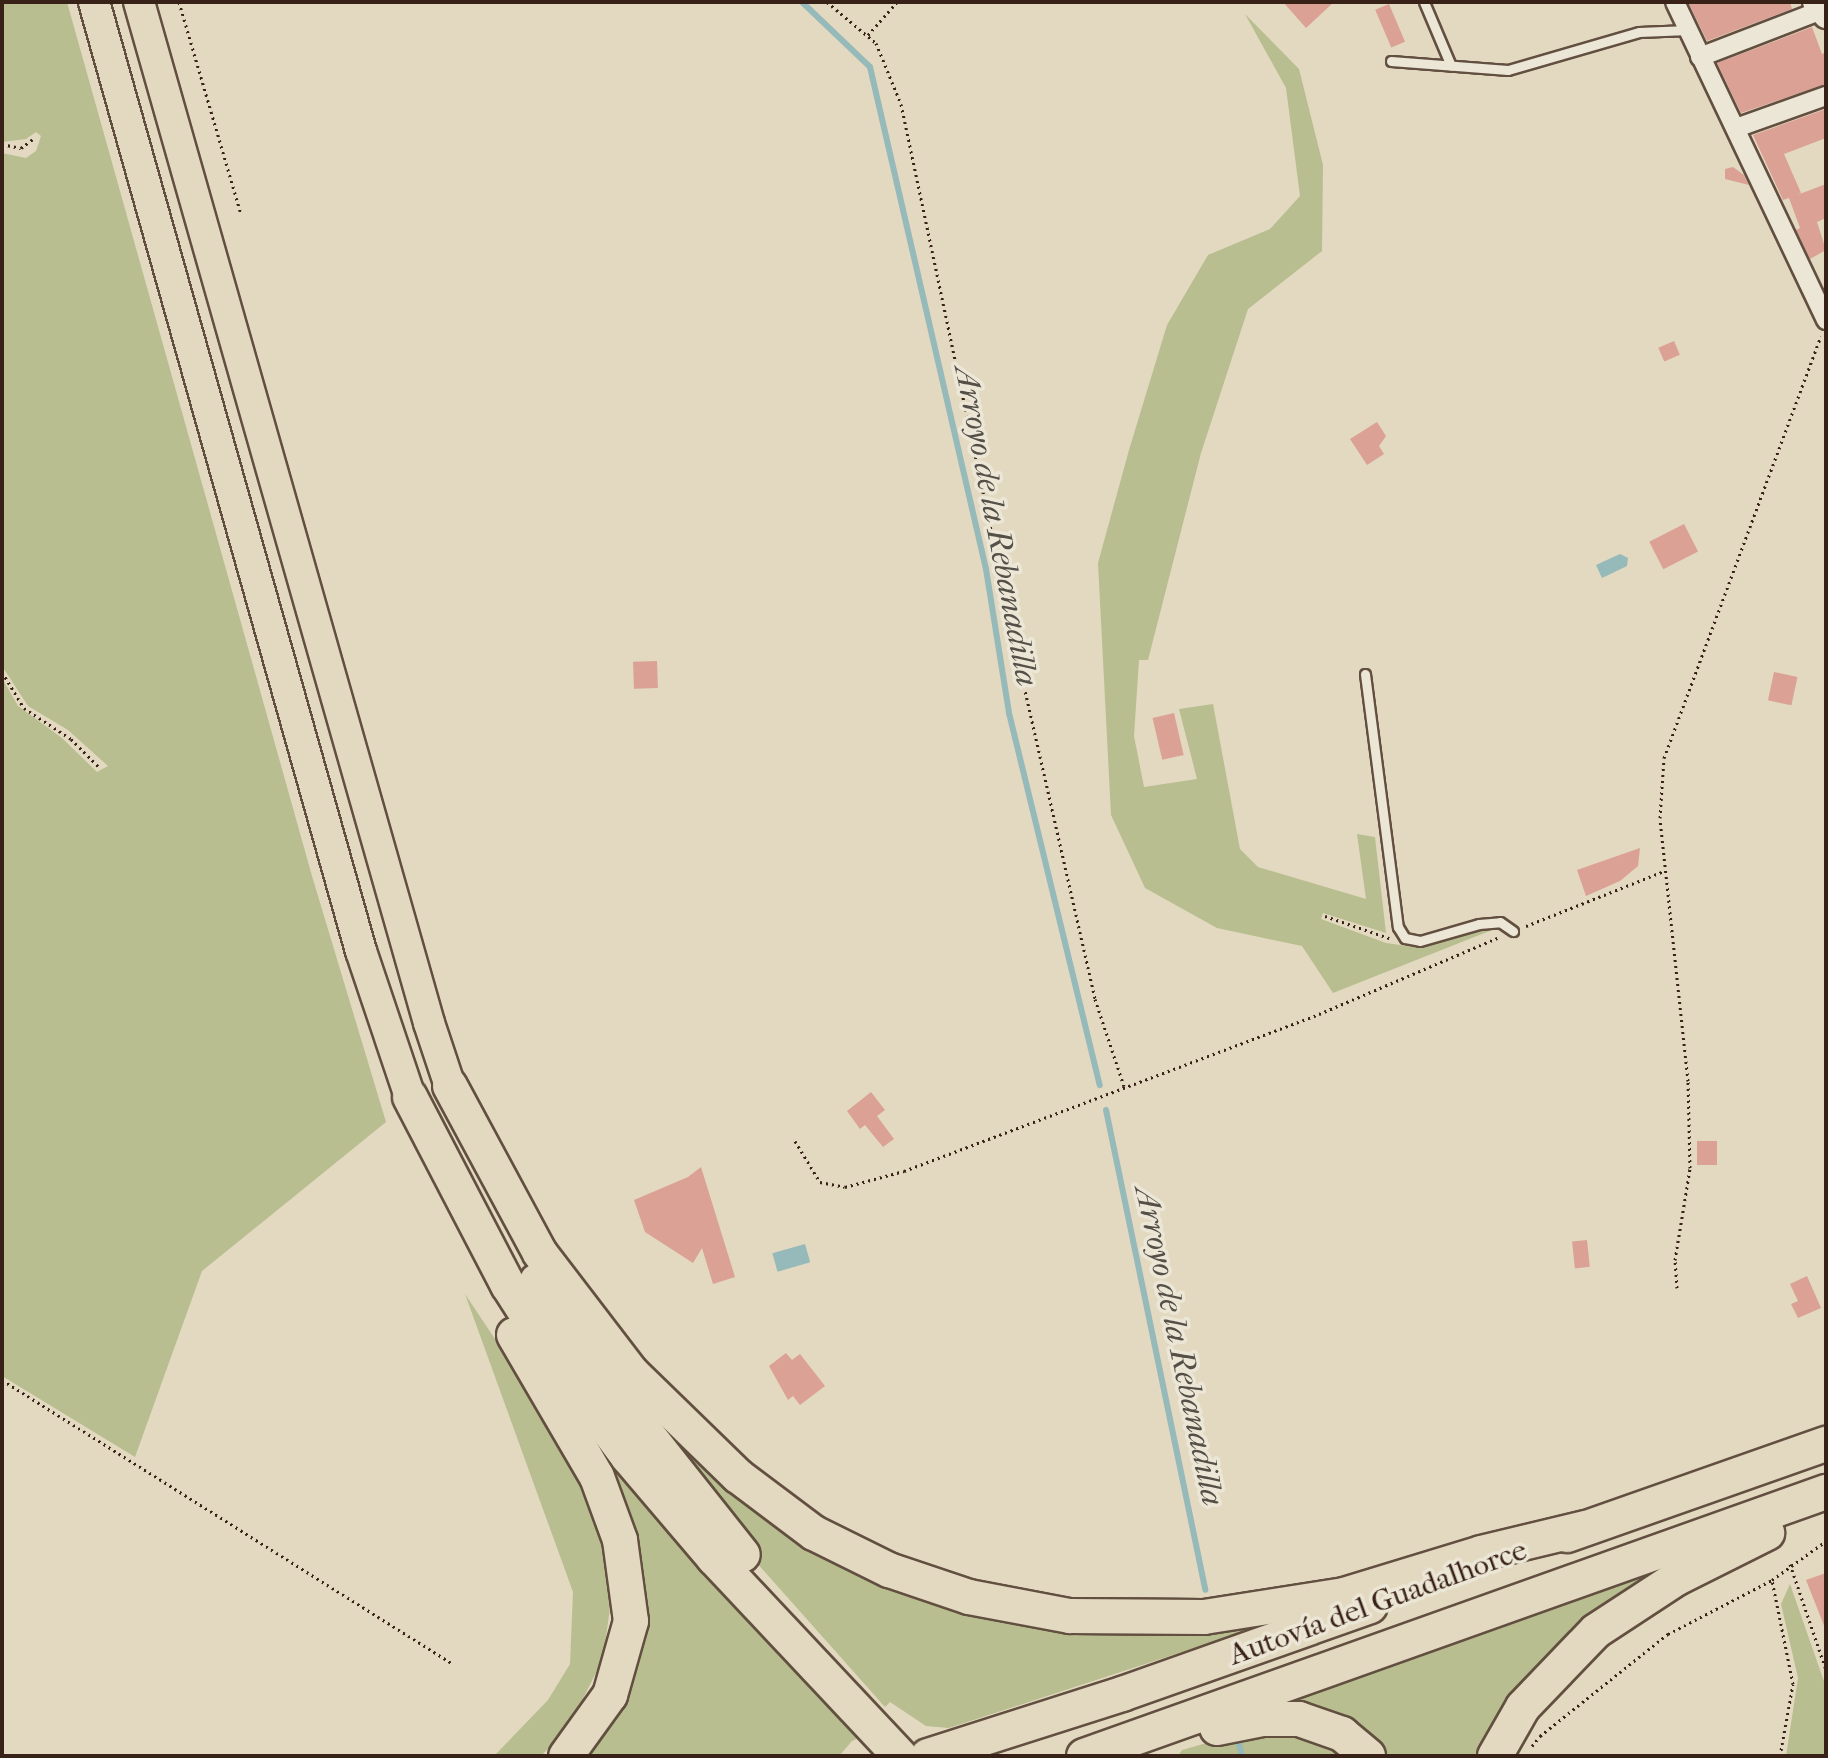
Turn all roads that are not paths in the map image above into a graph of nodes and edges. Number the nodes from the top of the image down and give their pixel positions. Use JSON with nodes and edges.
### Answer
{"nodes":[{"id":1,"x":94,"y":2,"type":"edge"},
{"id":2,"x":139,"y":2,"type":"edge"},
{"id":3,"x":1424,"y":2,"type":"edge"},
{"id":4,"x":1675,"y":2,"type":"edge"},
{"id":5,"x":1821,"y":10,"type":"edge"},
{"id":6,"x":1688,"y":30,"type":"junction"},
{"id":7,"x":1700,"y":57,"type":"junction"},
{"id":8,"x":1391,"y":61,"type":"dead end"},
{"id":9,"x":1451,"y":66,"type":"junction"},
{"id":10,"x":1826,"y":96,"type":"edge"},
{"id":11,"x":1736,"y":128,"type":"junction"},
{"id":12,"x":1826,"y":323,"type":"edge"},
{"id":13,"x":1365,"y":674,"type":"dead end"},
{"id":14,"x":1513,"y":931,"type":"road end"},
{"id":15,"x":450,"y":1086,"type":"junction"},
{"id":16,"x":410,"y":1097,"type":"junction"},
{"id":17,"x":1826,"y":1444,"type":"edge"},
{"id":18,"x":1826,"y":1492,"type":"edge"},
{"id":19,"x":1826,"y":1508,"type":"edge"},
{"id":20,"x":1585,"y":1528,"type":"junction"},
{"id":21,"x":869,"y":1715,"type":"junction"},
{"id":22,"x":1093,"y":1753,"type":"edge"},
{"id":23,"x":566,"y":1756,"type":"edge"},
{"id":24,"x":900,"y":1756,"type":"edge"},
{"id":25,"x":915,"y":1756,"type":"edge"},
{"id":26,"x":928,"y":1756,"type":"edge"},
{"id":27,"x":1368,"y":1756,"type":"edge"},
{"id":28,"x":1495,"y":1756,"type":"edge"}],
"edges":[{"from":1,"to":16,"type":"main road"},
{"from":2,"to":15,"type":"main road"},
{"from":3,"to":9,"type":"lane"},
{"from":4,"to":6,"type":"street"},
{"from":5,"to":7,"type":"street"},
{"from":6,"to":7,"type":"street"},
{"from":6,"to":9,"type":"lane"},
{"from":7,"to":11,"type":"street"},
{"from":8,"to":9,"type":"lane"},
{"from":10,"to":11,"type":"street"},
{"from":11,"to":12,"type":"street"},
{"from":13,"to":14,"type":"lane"},
{"from":15,"to":20,"type":"highway"},
{"from":15,"to":21,"type":"highway"},
{"from":16,"to":21,"type":"highway"},
{"from":16,"to":23,"type":"highway"},
{"from":17,"to":20,"type":"highway","name":"Autovía del Guadalhorce"},
{"from":18,"to":22,"type":"highway","name":"Autovía del Guadalhorce"},
{"from":19,"to":28,"type":"highway"},
{"from":20,"to":26,"type":"highway","name":"Autovía del Guadalhorce"},
{"from":21,"to":24,"type":"highway"},
{"from":21,"to":25,"type":"highway"},
{"from":22,"to":27,"type":"highway"}]}
